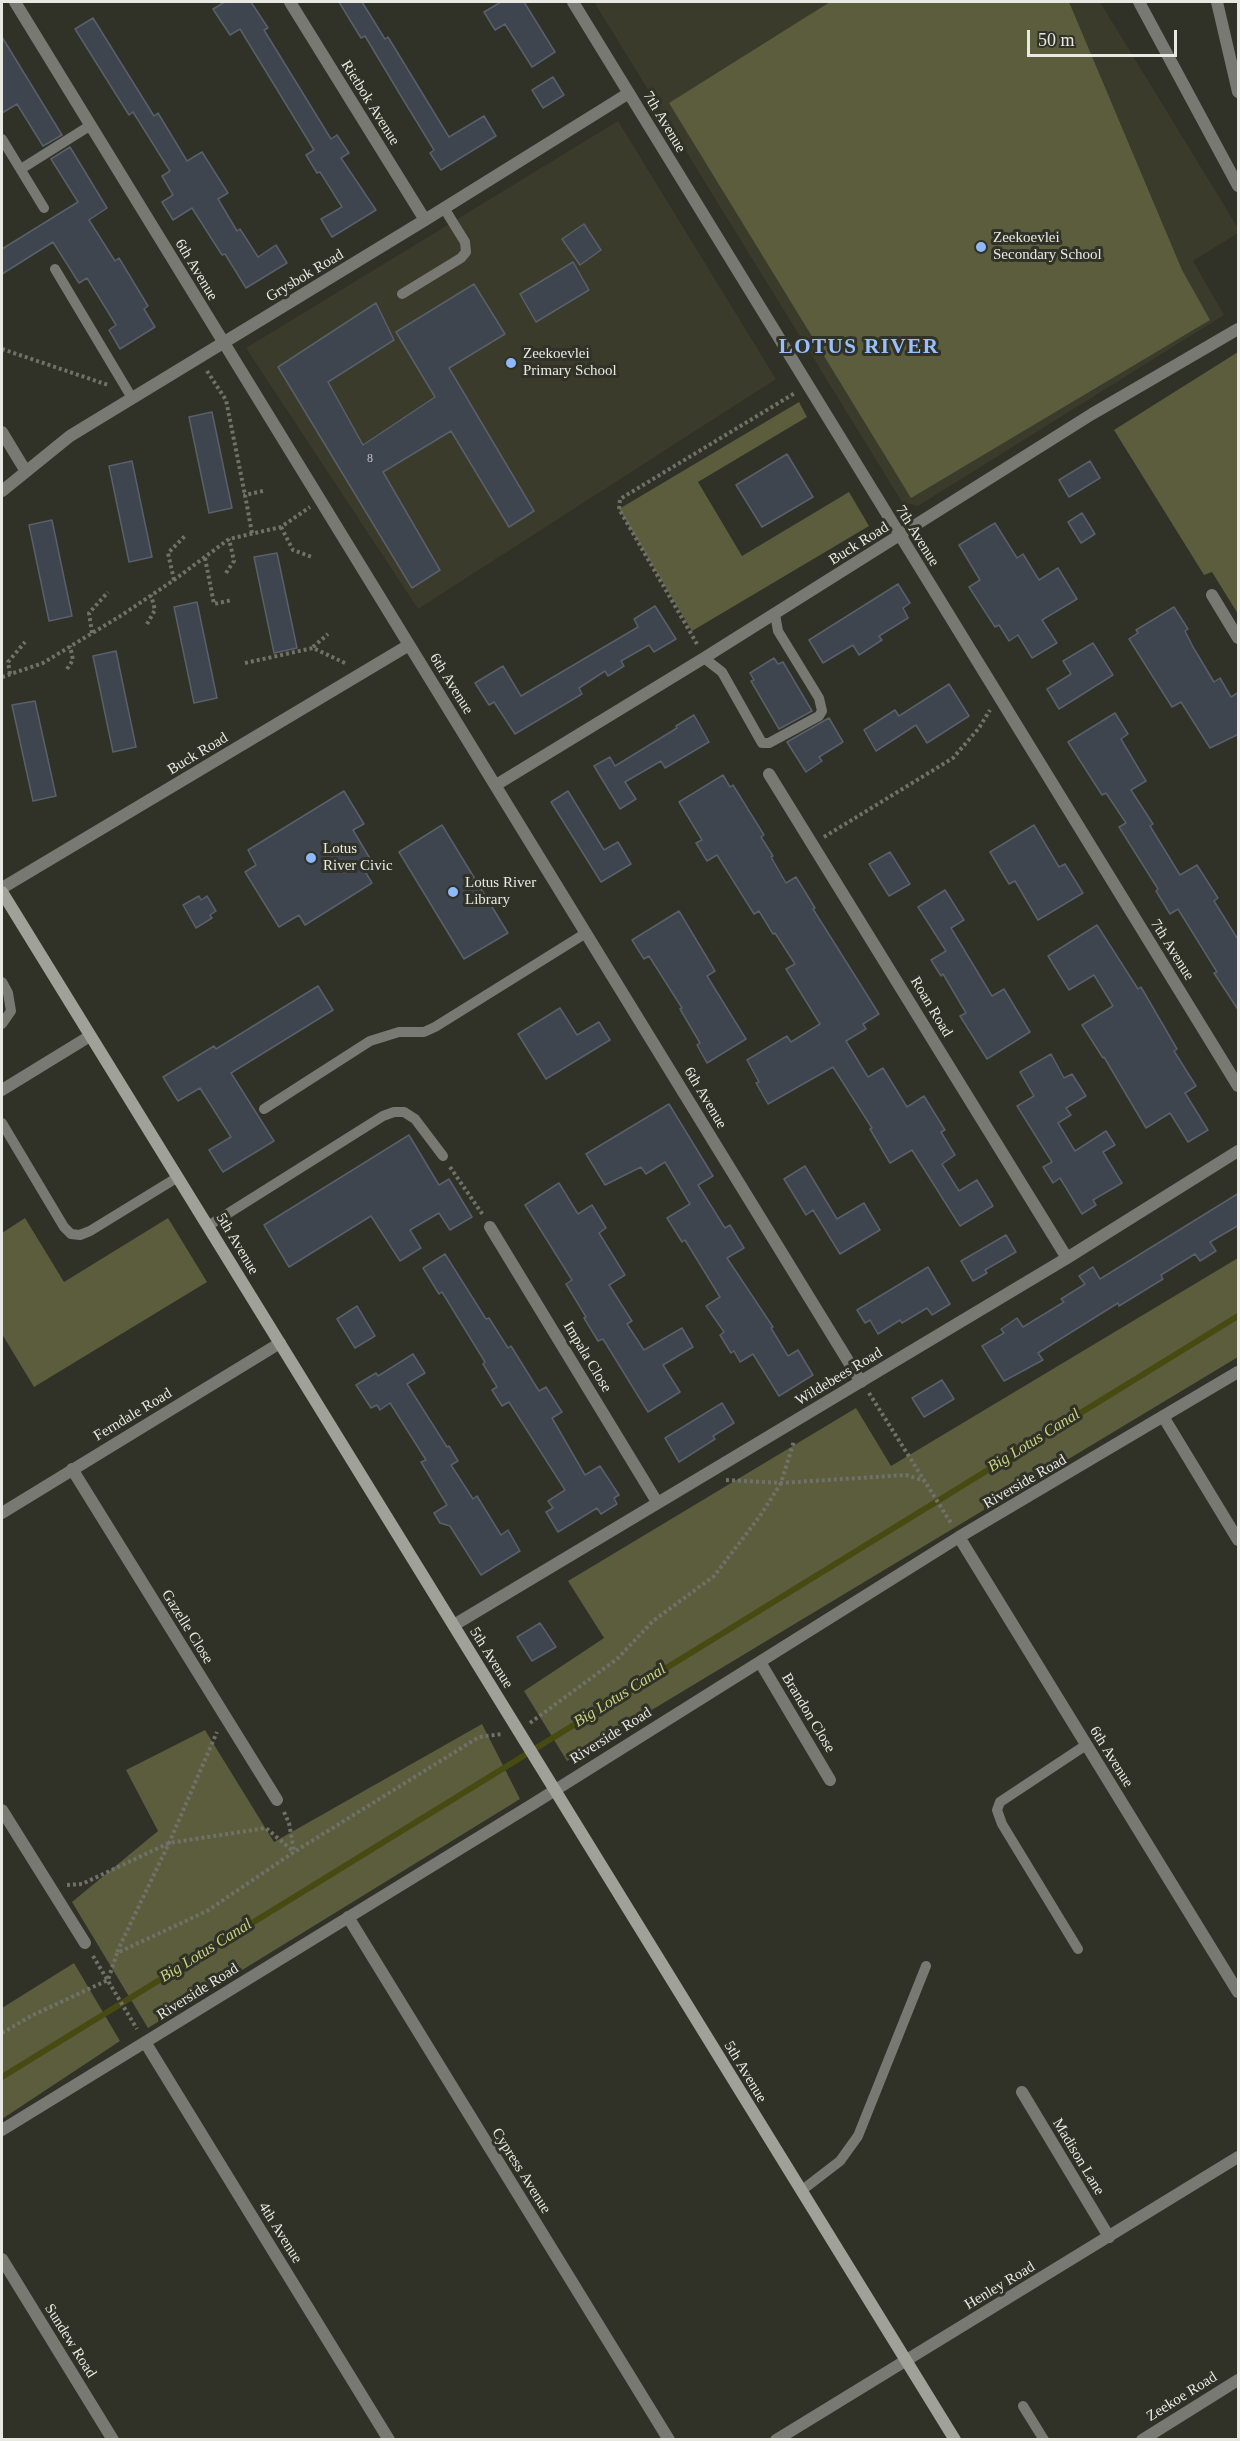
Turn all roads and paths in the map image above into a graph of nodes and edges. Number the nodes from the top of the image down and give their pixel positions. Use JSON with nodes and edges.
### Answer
{"nodes":[{"id":1,"x":15,"y":2,"type":"edge"},
{"id":2,"x":290,"y":2,"type":"edge"},
{"id":3,"x":573,"y":2,"type":"edge"},
{"id":4,"x":1139,"y":2,"type":"edge"},
{"id":5,"x":1217,"y":2,"type":"edge"},
{"id":6,"x":1239,"y":92,"type":"edge"},
{"id":7,"x":629,"y":93,"type":"junction"},
{"id":8,"x":91,"y":125,"type":"junction"},
{"id":9,"x":2,"y":139,"type":"edge"},
{"id":10,"x":21,"y":169,"type":"junction"},
{"id":11,"x":1239,"y":186,"type":"edge"},
{"id":12,"x":44,"y":208,"type":"dead end"},
{"id":13,"x":444,"y":208,"type":"junction"},
{"id":14,"x":425,"y":220,"type":"junction"},
{"id":15,"x":55,"y":269,"type":"dead end"},
{"id":16,"x":402,"y":294,"type":"dead end"},
{"id":17,"x":1239,"y":328,"type":"edge"},
{"id":18,"x":223,"y":342,"type":"junction"},
{"id":19,"x":2,"y":349,"type":"edge"},
{"id":20,"x":199,"y":358,"type":"junction"},
{"id":21,"x":807,"y":385,"type":"junction"},
{"id":22,"x":128,"y":401,"type":"junction"},
{"id":23,"x":2,"y":432,"type":"edge"},
{"id":24,"x":25,"y":470,"type":"junction"},
{"id":25,"x":263,"y":490,"type":"dead end"},
{"id":26,"x":2,"y":491,"type":"edge"},
{"id":27,"x":245,"y":495,"type":"junction"},
{"id":28,"x":304,"y":511,"type":"dead end"},
{"id":29,"x":281,"y":526,"type":"junction"},
{"id":30,"x":252,"y":533,"type":"junction"},
{"id":31,"x":186,"y":535,"type":"dead end"},
{"id":32,"x":900,"y":536,"type":"junction"},
{"id":33,"x":229,"y":538,"type":"junction"},
{"id":34,"x":312,"y":557,"type":"dead end"},
{"id":35,"x":205,"y":558,"type":"junction"},
{"id":36,"x":226,"y":573,"type":"dead end"},
{"id":37,"x":174,"y":580,"type":"junction"},
{"id":38,"x":108,"y":592,"type":"dead end"},
{"id":39,"x":1212,"y":595,"type":"dead end"},
{"id":40,"x":151,"y":596,"type":"junction"},
{"id":41,"x":232,"y":600,"type":"dead end"},
{"id":42,"x":775,"y":614,"type":"junction"},
{"id":43,"x":147,"y":624,"type":"dead end"},
{"id":44,"x":92,"y":633,"type":"junction"},
{"id":45,"x":328,"y":634,"type":"dead end"},
{"id":46,"x":1239,"y":638,"type":"edge"},
{"id":47,"x":25,"y":642,"type":"dead end"},
{"id":48,"x":409,"y":645,"type":"junction"},
{"id":49,"x":70,"y":646,"type":"junction"},
{"id":50,"x":313,"y":648,"type":"junction"},
{"id":51,"x":704,"y":658,"type":"junction"},
{"id":52,"x":245,"y":663,"type":"dead end"},
{"id":53,"x":347,"y":664,"type":"dead end"},
{"id":54,"x":67,"y":669,"type":"dead end"},
{"id":55,"x":10,"y":674,"type":"junction"},
{"id":56,"x":2,"y":677,"type":"edge"},
{"id":57,"x":999,"y":697,"type":"junction"},
{"id":58,"x":768,"y":774,"type":"dead end"},
{"id":59,"x":496,"y":784,"type":"junction"},
{"id":60,"x":814,"y":844,"type":"junction"},
{"id":61,"x":2,"y":890,"type":"edge"},
{"id":62,"x":586,"y":933,"type":"junction"},
{"id":63,"x":2,"y":982,"type":"edge"},
{"id":64,"x":2,"y":1024,"type":"edge"},
{"id":65,"x":90,"y":1036,"type":"junction"},
{"id":66,"x":1239,"y":1086,"type":"edge"},
{"id":67,"x":2,"y":1090,"type":"edge"},
{"id":68,"x":264,"y":1109,"type":"dead end"},
{"id":69,"x":2,"y":1123,"type":"edge"},
{"id":70,"x":1239,"y":1151,"type":"edge"},
{"id":71,"x":443,"y":1156,"type":"joint"},
{"id":72,"x":178,"y":1177,"type":"junction"},
{"id":73,"x":208,"y":1226,"type":"junction"},
{"id":74,"x":490,"y":1227,"type":"joint"},
{"id":75,"x":1067,"y":1258,"type":"junction"},
{"id":76,"x":280,"y":1343,"type":"junction"},
{"id":77,"x":1239,"y":1372,"type":"edge"},
{"id":78,"x":861,"y":1382,"type":"junction"},
{"id":79,"x":801,"y":1417,"type":"junction"},
{"id":80,"x":1164,"y":1418,"type":"junction"},
{"id":81,"x":72,"y":1469,"type":"junction"},
{"id":82,"x":696,"y":1479,"type":"junction"},
{"id":83,"x":925,"y":1481,"type":"junction"},
{"id":84,"x":781,"y":1483,"type":"junction"},
{"id":85,"x":657,"y":1502,"type":"junction"},
{"id":86,"x":2,"y":1513,"type":"edge"},
{"id":87,"x":949,"y":1519,"type":"dead end"},
{"id":88,"x":959,"y":1537,"type":"junction"},
{"id":89,"x":1239,"y":1540,"type":"edge"},
{"id":90,"x":454,"y":1625,"type":"junction"},
{"id":91,"x":760,"y":1662,"type":"junction"},
{"id":92,"x":224,"y":1715,"type":"junction"},
{"id":93,"x":519,"y":1731,"type":"junction"},
{"id":94,"x":1086,"y":1745,"type":"junction"},
{"id":95,"x":830,"y":1780,"type":"dead end"},
{"id":96,"x":555,"y":1789,"type":"junction"},
{"id":97,"x":277,"y":1800,"type":"joint"},
{"id":98,"x":2,"y":1810,"type":"edge"},
{"id":99,"x":170,"y":1843,"type":"junction"},
{"id":100,"x":294,"y":1852,"type":"junction"},
{"id":101,"x":48,"y":1885,"type":"junction"},
{"id":102,"x":348,"y":1917,"type":"junction"},
{"id":103,"x":87,"y":1946,"type":"joint"},
{"id":104,"x":1078,"y":1950,"type":"dead end"},
{"id":105,"x":117,"y":1953,"type":"junction"},
{"id":106,"x":926,"y":1966,"type":"dead end"},
{"id":107,"x":108,"y":1980,"type":"junction"},
{"id":108,"x":1239,"y":1992,"type":"edge"},
{"id":109,"x":2,"y":2033,"type":"edge"},
{"id":110,"x":145,"y":2042,"type":"junction"},
{"id":111,"x":1022,"y":2092,"type":"dead end"},
{"id":112,"x":2,"y":2130,"type":"edge"},
{"id":113,"x":1239,"y":2157,"type":"edge"},
{"id":114,"x":801,"y":2191,"type":"junction"},
{"id":115,"x":1109,"y":2237,"type":"junction"},
{"id":116,"x":2,"y":2259,"type":"edge"},
{"id":117,"x":905,"y":2360,"type":"junction"},
{"id":118,"x":1239,"y":2380,"type":"edge"},
{"id":119,"x":1023,"y":2406,"type":"dead end"},
{"id":120,"x":113,"y":2439,"type":"edge"},
{"id":121,"x":389,"y":2439,"type":"edge"},
{"id":122,"x":669,"y":2439,"type":"edge"},
{"id":123,"x":776,"y":2439,"type":"edge"},
{"id":124,"x":955,"y":2439,"type":"edge"},
{"id":125,"x":1044,"y":2439,"type":"edge"},
{"id":126,"x":1142,"y":2439,"type":"edge"}],
"edges":[{"from":1,"to":8,"type":"street","name":"6th Avenue"},
{"from":2,"to":14,"type":"street","name":"Rietbok Avenue"},
{"from":3,"to":7,"type":"street","name":"7th Avenue"},
{"from":4,"to":11,"type":"street"},
{"from":5,"to":6,"type":"street"},
{"from":7,"to":13,"type":"street","name":"Grysbok Road"},
{"from":7,"to":21,"type":"street","name":"7th Avenue"},
{"from":8,"to":10,"type":"lane"},
{"from":8,"to":18,"type":"street","name":"6th Avenue"},
{"from":9,"to":10,"type":"lane"},
{"from":10,"to":12,"type":"lane"},
{"from":13,"to":14,"type":"street","name":"Grysbok Road"},
{"from":13,"to":16,"type":"lane"},
{"from":14,"to":18,"type":"street","name":"Grysbok Road"},
{"from":15,"to":22,"type":"lane"},
{"from":17,"to":32,"type":"street","name":"Buck Road"},
{"from":18,"to":20,"type":"street","name":"Grysbok Road"},
{"from":18,"to":48,"type":"street","name":"6th Avenue"},
{"from":19,"to":22,"type":"path"},
{"from":20,"to":22,"type":"street","name":"Grysbok Road"},
{"from":20,"to":27,"type":"path"},
{"from":21,"to":32,"type":"street","name":"7th Avenue"},
{"from":21,"to":51,"type":"path"},
{"from":22,"to":24,"type":"street","name":"Grysbok Road"},
{"from":23,"to":24,"type":"street"},
{"from":24,"to":26,"type":"street","name":"Grysbok Road"},
{"from":25,"to":27,"type":"path"},
{"from":27,"to":30,"type":"path"},
{"from":28,"to":29,"type":"path"},
{"from":29,"to":30,"type":"path"},
{"from":29,"to":34,"type":"path"},
{"from":30,"to":33,"type":"path"},
{"from":31,"to":37,"type":"path"},
{"from":32,"to":42,"type":"street","name":"Buck Road"},
{"from":32,"to":57,"type":"street","name":"7th Avenue"},
{"from":33,"to":35,"type":"path"},
{"from":33,"to":36,"type":"path"},
{"from":35,"to":37,"type":"path"},
{"from":35,"to":41,"type":"path"},
{"from":37,"to":40,"type":"path"},
{"from":38,"to":44,"type":"path"},
{"from":39,"to":46,"type":"street"},
{"from":40,"to":43,"type":"path"},
{"from":40,"to":44,"type":"path"},
{"from":42,"to":51,"type":"street","name":"Buck Road"},
{"from":42,"to":51,"type":"lane"},
{"from":44,"to":49,"type":"path"},
{"from":45,"to":50,"type":"path"},
{"from":47,"to":55,"type":"path"},
{"from":48,"to":59,"type":"street","name":"6th Avenue"},
{"from":48,"to":61,"type":"street","name":"Buck Road"},
{"from":49,"to":54,"type":"path"},
{"from":49,"to":55,"type":"path"},
{"from":50,"to":52,"type":"path"},
{"from":50,"to":53,"type":"path"},
{"from":51,"to":59,"type":"street","name":"Buck Road"},
{"from":55,"to":56,"type":"path"},
{"from":57,"to":60,"type":"path"},
{"from":57,"to":66,"type":"street","name":"7th Avenue"},
{"from":58,"to":60,"type":"street","name":"Roan Road"},
{"from":59,"to":62,"type":"street","name":"6th Avenue"},
{"from":60,"to":75,"type":"street","name":"Roan Road"},
{"from":61,"to":65,"type":"main road","name":"5th Avenue"},
{"from":62,"to":68,"type":"lane"},
{"from":62,"to":78,"type":"street","name":"6th Avenue"},
{"from":63,"to":64,"type":"lane"},
{"from":65,"to":67,"type":"street"},
{"from":65,"to":72,"type":"main road","name":"5th Avenue"},
{"from":69,"to":72,"type":"lane"},
{"from":70,"to":75,"type":"street","name":"Wildebees Road"},
{"from":71,"to":73,"type":"lane"},
{"from":71,"to":74,"type":"path"},
{"from":72,"to":73,"type":"main road","name":"5th Avenue"},
{"from":73,"to":76,"type":"main road","name":"5th Avenue"},
{"from":74,"to":85,"type":"street","name":"Impala Close"},
{"from":75,"to":78,"type":"street","name":"Wildebees Road"},
{"from":76,"to":81,"type":"street","name":"Ferndale Road"},
{"from":76,"to":90,"type":"main road","name":"5th Avenue"},
{"from":77,"to":80,"type":"street","name":"Riverside Road"},
{"from":78,"to":79,"type":"street","name":"Wildebees Road"},
{"from":78,"to":83,"type":"path"},
{"from":79,"to":82,"type":"street","name":"Wildebees Road"},
{"from":79,"to":84,"type":"path"},
{"from":80,"to":88,"type":"street","name":"Riverside Road"},
{"from":80,"to":89,"type":"street"},
{"from":81,"to":86,"type":"street","name":"Ferndale Road"},
{"from":81,"to":92,"type":"street","name":"Gazelle Close"},
{"from":82,"to":84,"type":"path"},
{"from":82,"to":85,"type":"street","name":"Wildebees Road"},
{"from":83,"to":84,"type":"path"},
{"from":83,"to":87,"type":"path"},
{"from":84,"to":93,"type":"path"},
{"from":85,"to":90,"type":"street","name":"Wildebees Road"},
{"from":88,"to":91,"type":"street","name":"Riverside Road"},
{"from":88,"to":94,"type":"street","name":"6th Avenue"},
{"from":90,"to":93,"type":"main road","name":"5th Avenue"},
{"from":91,"to":95,"type":"street","name":"Brandon Close"},
{"from":91,"to":96,"type":"street","name":"Riverside Road"},
{"from":92,"to":97,"type":"street","name":"Gazelle Close"},
{"from":92,"to":99,"type":"path"},
{"from":93,"to":96,"type":"main road","name":"5th Avenue"},
{"from":93,"to":100,"type":"path"},
{"from":94,"to":104,"type":"lane"},
{"from":94,"to":108,"type":"street","name":"6th Avenue"},
{"from":96,"to":102,"type":"street","name":"Riverside Road"},
{"from":96,"to":114,"type":"main road","name":"5th Avenue"},
{"from":97,"to":100,"type":"path"},
{"from":98,"to":101,"type":"street"},
{"from":99,"to":100,"type":"path"},
{"from":99,"to":101,"type":"path"},
{"from":99,"to":105,"type":"path"},
{"from":100,"to":105,"type":"path"},
{"from":101,"to":103,"type":"street"},
{"from":102,"to":110,"type":"street","name":"Riverside Road"},
{"from":102,"to":122,"type":"street","name":"Cypress Avenue"},
{"from":103,"to":107,"type":"path"},
{"from":105,"to":107,"type":"path"},
{"from":106,"to":114,"type":"lane"},
{"from":107,"to":109,"type":"path"},
{"from":107,"to":110,"type":"path"},
{"from":110,"to":112,"type":"street","name":"Riverside Road"},
{"from":110,"to":121,"type":"street","name":"4th Avenue"},
{"from":111,"to":115,"type":"street","name":"Madison Lane"},
{"from":113,"to":115,"type":"street","name":"Henley Road"},
{"from":114,"to":117,"type":"main road","name":"5th Avenue"},
{"from":115,"to":117,"type":"street","name":"Henley Road"},
{"from":116,"to":120,"type":"street","name":"Sundew Road"},
{"from":117,"to":123,"type":"street","name":"Henley Road"},
{"from":117,"to":124,"type":"main road","name":"5th Avenue"},
{"from":118,"to":126,"type":"street","name":"Zeekoe Road"},
{"from":119,"to":125,"type":"lane"}]}
